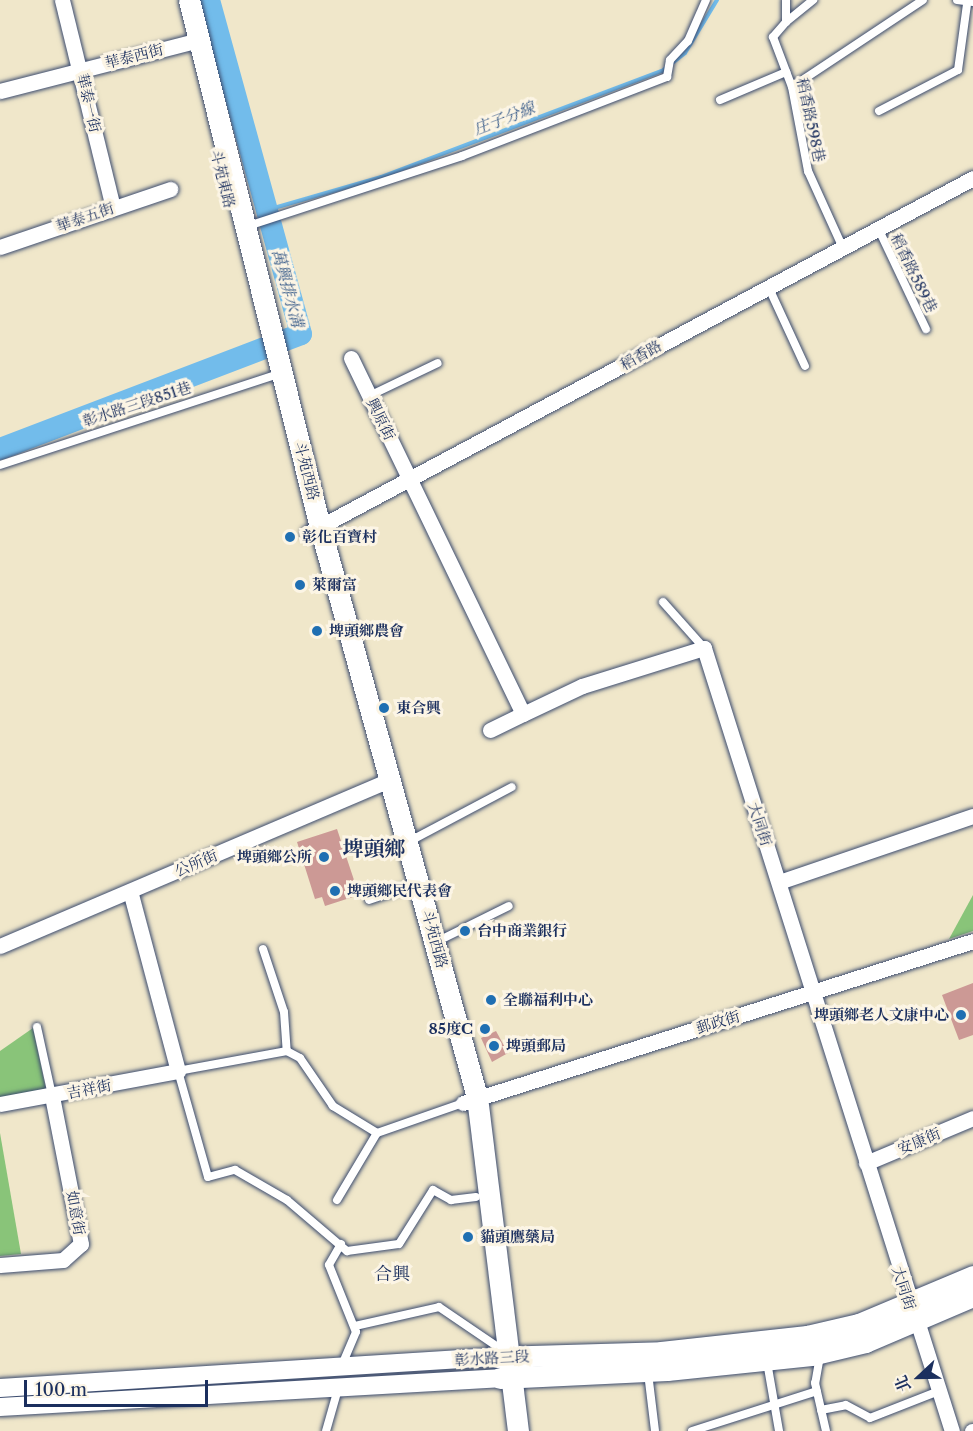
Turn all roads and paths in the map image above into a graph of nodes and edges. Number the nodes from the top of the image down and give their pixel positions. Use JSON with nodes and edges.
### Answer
{"nodes":[{"id":1,"x":62,"y":0,"type":"edge"},
{"id":2,"x":178,"y":0,"type":"edge"},
{"id":3,"x":189,"y":0,"type":"edge"},
{"id":4,"x":706,"y":0,"type":"edge"},
{"id":5,"x":786,"y":0,"type":"edge"},
{"id":6,"x":813,"y":0,"type":"edge"},
{"id":7,"x":923,"y":0,"type":"edge"},
{"id":8,"x":957,"y":0,"type":"edge"},
{"id":9,"x":970,"y":3,"type":"edge"},
{"id":10,"x":786,"y":22,"type":"junction"},
{"id":11,"x":193,"y":41,"type":"junction"},
{"id":12,"x":81,"y":70,"type":"junction"},
{"id":13,"x":786,"y":72,"type":"junction"},
{"id":14,"x":792,"y":87,"type":"junction"},
{"id":15,"x":0,"y":91,"type":"edge"},
{"id":16,"x":720,"y":100,"type":"dead end"},
{"id":17,"x":879,"y":111,"type":"dead end"},
{"id":18,"x":973,"y":178,"type":"edge"},
{"id":19,"x":170,"y":189,"type":"dead end"},
{"id":20,"x":113,"y":207,"type":"junction"},
{"id":21,"x":248,"y":225,"type":"junction"},
{"id":22,"x":878,"y":228,"type":"junction"},
{"id":23,"x":1,"y":243,"type":"edge"},
{"id":24,"x":842,"y":246,"type":"junction"},
{"id":25,"x":768,"y":286,"type":"junction"},
{"id":26,"x":926,"y":329,"type":"dead end"},
{"id":27,"x":351,"y":358,"type":"dead end"},
{"id":28,"x":438,"y":363,"type":"dead end"},
{"id":29,"x":275,"y":365,"type":"junction"},
{"id":30,"x":805,"y":366,"type":"dead end"},
{"id":31,"x":369,"y":396,"type":"junction"},
{"id":32,"x":0,"y":465,"type":"edge"},
{"id":33,"x":411,"y":481,"type":"junction"},
{"id":34,"x":314,"y":530,"type":"junction"},
{"id":35,"x":663,"y":602,"type":"dead end"},
{"id":36,"x":704,"y":648,"type":"junction"},
{"id":37,"x":523,"y":714,"type":"junction"},
{"id":38,"x":490,"y":730,"type":"dead end"},
{"id":39,"x":385,"y":781,"type":"junction"},
{"id":40,"x":512,"y":787,"type":"dead end"},
{"id":41,"x":973,"y":816,"type":"edge"},
{"id":42,"x":408,"y":842,"type":"junction"},
{"id":43,"x":779,"y":882,"type":"junction"},
{"id":44,"x":414,"y":885,"type":"junction"},
{"id":45,"x":129,"y":891,"type":"junction"},
{"id":46,"x":369,"y":900,"type":"dead end"},
{"id":47,"x":509,"y":906,"type":"dead end"},
{"id":48,"x":973,"y":941,"type":"edge"},
{"id":49,"x":436,"y":942,"type":"junction"},
{"id":50,"x":0,"y":946,"type":"edge"},
{"id":51,"x":263,"y":949,"type":"dead end"},
{"id":52,"x":812,"y":993,"type":"junction"},
{"id":53,"x":37,"y":1027,"type":"dead end"},
{"id":54,"x":287,"y":1051,"type":"junction"},
{"id":55,"x":178,"y":1071,"type":"junction"},
{"id":56,"x":52,"y":1096,"type":"junction"},
{"id":57,"x":470,"y":1100,"type":"junction"},
{"id":58,"x":0,"y":1104,"type":"edge"},
{"id":59,"x":973,"y":1118,"type":"edge"},
{"id":60,"x":378,"y":1133,"type":"junction"},
{"id":61,"x":866,"y":1163,"type":"junction"},
{"id":62,"x":476,"y":1197,"type":"junction"},
{"id":63,"x":337,"y":1200,"type":"dead end"},
{"id":64,"x":341,"y":1244,"type":"junction"},
{"id":65,"x":0,"y":1265,"type":"edge"},
{"id":66,"x":973,"y":1276,"type":"edge"},
{"id":67,"x":973,"y":1296,"type":"edge"},
{"id":68,"x":912,"y":1312,"type":"junction"},
{"id":69,"x":355,"y":1326,"type":"junction"},
{"id":70,"x":821,"y":1352,"type":"junction"},
{"id":71,"x":501,"y":1353,"type":"junction"},
{"id":72,"x":696,"y":1359,"type":"junction"},
{"id":73,"x":767,"y":1362,"type":"junction"},
{"id":74,"x":341,"y":1367,"type":"junction"},
{"id":75,"x":648,"y":1370,"type":"junction"},
{"id":76,"x":506,"y":1378,"type":"junction"},
{"id":77,"x":0,"y":1388,"type":"edge"},
{"id":78,"x":338,"y":1388,"type":"junction"},
{"id":79,"x":817,"y":1391,"type":"junction"},
{"id":80,"x":939,"y":1391,"type":"junction"},
{"id":81,"x":772,"y":1406,"type":"junction"},
{"id":82,"x":0,"y":1407,"type":"edge"},
{"id":83,"x":821,"y":1410,"type":"junction"},
{"id":84,"x":711,"y":1428,"type":"edge"},
{"id":85,"x":950,"y":1430,"type":"edge"},
{"id":86,"x":327,"y":1431,"type":"edge"},
{"id":87,"x":505,"y":1431,"type":"edge"},
{"id":88,"x":518,"y":1431,"type":"edge"},
{"id":89,"x":655,"y":1431,"type":"edge"},
{"id":90,"x":692,"y":1431,"type":"edge"},
{"id":91,"x":779,"y":1431,"type":"edge"},
{"id":92,"x":826,"y":1431,"type":"edge"}],
"edges":[{"from":1,"to":12,"type":"street","name":"華泰一街"},
{"from":2,"to":11,"type":"main road","name":"斗苑東路"},
{"from":3,"to":11,"type":"main road","name":"斗苑東路"},
{"from":4,"to":21,"type":"lane"},
{"from":5,"to":10,"type":"lane","name":"稻香路598巷"},
{"from":6,"to":10,"type":"lane"},
{"from":7,"to":14,"type":"lane"},
{"from":8,"to":9,"type":"lane"},
{"from":9,"to":17,"type":"lane"},
{"from":10,"to":13,"type":"lane","name":"稻香路598巷"},
{"from":11,"to":12,"type":"street","name":"華泰西街"},
{"from":11,"to":21,"type":"main road","name":"斗苑東路"},
{"from":11,"to":29,"type":"main road","name":"斗苑東路"},
{"from":12,"to":15,"type":"street","name":"華泰西街"},
{"from":12,"to":20,"type":"street","name":"華泰一街"},
{"from":13,"to":14,"type":"lane","name":"稻香路598巷"},
{"from":13,"to":16,"type":"lane"},
{"from":14,"to":24,"type":"lane","name":"稻香路598巷"},
{"from":18,"to":22,"type":"street","name":"稻香路"},
{"from":19,"to":20,"type":"street","name":"華泰五街"},
{"from":20,"to":23,"type":"street","name":"華泰五街"},
{"from":21,"to":29,"type":"main road","name":"斗苑東路"},
{"from":22,"to":24,"type":"street","name":"稻香路"},
{"from":22,"to":26,"type":"lane","name":"稻香路589巷"},
{"from":24,"to":25,"type":"street","name":"稻香路"},
{"from":25,"to":30,"type":"lane"},
{"from":25,"to":33,"type":"street","name":"稻香路"},
{"from":27,"to":31,"type":"street","name":"興原街"},
{"from":28,"to":31,"type":"lane"},
{"from":29,"to":32,"type":"lane","name":"彰水路三段851巷"},
{"from":29,"to":34,"type":"main road","name":"斗苑西路"},
{"from":31,"to":33,"type":"street","name":"興原街"},
{"from":33,"to":34,"type":"street","name":"稻香路"},
{"from":33,"to":37,"type":"street"},
{"from":34,"to":39,"type":"main road","name":"斗苑西路"},
{"from":35,"to":36,"type":"lane"},
{"from":36,"to":37,"type":"street"},
{"from":36,"to":43,"type":"street","name":"大同街"},
{"from":37,"to":38,"type":"street"},
{"from":39,"to":42,"type":"main road","name":"斗苑西路"},
{"from":39,"to":44,"type":"main road","name":"斗苑西路"},
{"from":39,"to":45,"type":"street","name":"公所街"},
{"from":40,"to":42,"type":"lane"},
{"from":41,"to":43,"type":"street"},
{"from":42,"to":44,"type":"main road","name":"斗苑西路"},
{"from":43,"to":52,"type":"street","name":"大同街"},
{"from":44,"to":46,"type":"lane"},
{"from":44,"to":49,"type":"main road","name":"斗苑西路"},
{"from":44,"to":57,"type":"main road","name":"斗苑西路"},
{"from":45,"to":50,"type":"street","name":"公所街"},
{"from":45,"to":55,"type":"street"},
{"from":47,"to":49,"type":"lane"},
{"from":48,"to":52,"type":"street","name":"郵政街"},
{"from":49,"to":57,"type":"main road","name":"斗苑西路"},
{"from":51,"to":54,"type":"lane"},
{"from":52,"to":57,"type":"street","name":"郵政街"},
{"from":52,"to":61,"type":"street","name":"大同街"},
{"from":53,"to":56,"type":"lane"},
{"from":54,"to":55,"type":"lane"},
{"from":54,"to":60,"type":"lane"},
{"from":55,"to":56,"type":"street","name":"吉祥街"},
{"from":55,"to":64,"type":"lane"},
{"from":56,"to":58,"type":"street","name":"吉祥街"},
{"from":56,"to":65,"type":"street","name":"如意街"},
{"from":57,"to":60,"type":"lane"},
{"from":57,"to":62,"type":"main road","name":"斗苑西路"},
{"from":57,"to":71,"type":"main road","name":"斗苑西路"},
{"from":59,"to":61,"type":"street","name":"安康街"},
{"from":60,"to":63,"type":"lane"},
{"from":61,"to":68,"type":"street","name":"大同街"},
{"from":62,"to":64,"type":"lane"},
{"from":62,"to":71,"type":"main road","name":"斗苑西路"},
{"from":64,"to":69,"type":"lane"},
{"from":66,"to":68,"type":"main road","name":"彰水路三段"},
{"from":67,"to":68,"type":"main road","name":"彰水路三段"},
{"from":68,"to":70,"type":"main road","name":"彰水路三段"},
{"from":68,"to":72,"type":"main road","name":"彰水路三段"},
{"from":68,"to":80,"type":"street","name":"大同街"},
{"from":69,"to":71,"type":"lane"},
{"from":69,"to":74,"type":"lane"},
{"from":70,"to":73,"type":"main road","name":"彰水路三段"},
{"from":70,"to":79,"type":"lane"},
{"from":71,"to":72,"type":"main road","name":"彰水路三段"},
{"from":71,"to":74,"type":"street","name":"彰水路三段"},
{"from":71,"to":76,"type":"main road","name":"斗苑西路"},
{"from":72,"to":73,"type":"main road","name":"彰水路三段"},
{"from":72,"to":75,"type":"main road","name":"彰水路三段"},
{"from":73,"to":81,"type":"lane"},
{"from":74,"to":77,"type":"street","name":"彰水路三段"},
{"from":74,"to":78,"type":"lane"},
{"from":75,"to":76,"type":"main road","name":"彰水路三段"},
{"from":75,"to":89,"type":"lane"},
{"from":76,"to":78,"type":"street","name":"彰水路三段"},
{"from":76,"to":87,"type":"main road","name":"斗苑西路"},
{"from":76,"to":88,"type":"main road","name":"斗苑西路"},
{"from":78,"to":82,"type":"street","name":"彰水路三段"},
{"from":78,"to":86,"type":"lane"},
{"from":79,"to":81,"type":"lane"},
{"from":79,"to":83,"type":"lane"},
{"from":80,"to":83,"type":"lane"},
{"from":80,"to":85,"type":"street","name":"大同街"},
{"from":81,"to":84,"type":"lane"},
{"from":81,"to":91,"type":"lane"},
{"from":83,"to":92,"type":"lane"},
{"from":84,"to":90,"type":"lane"}]}
